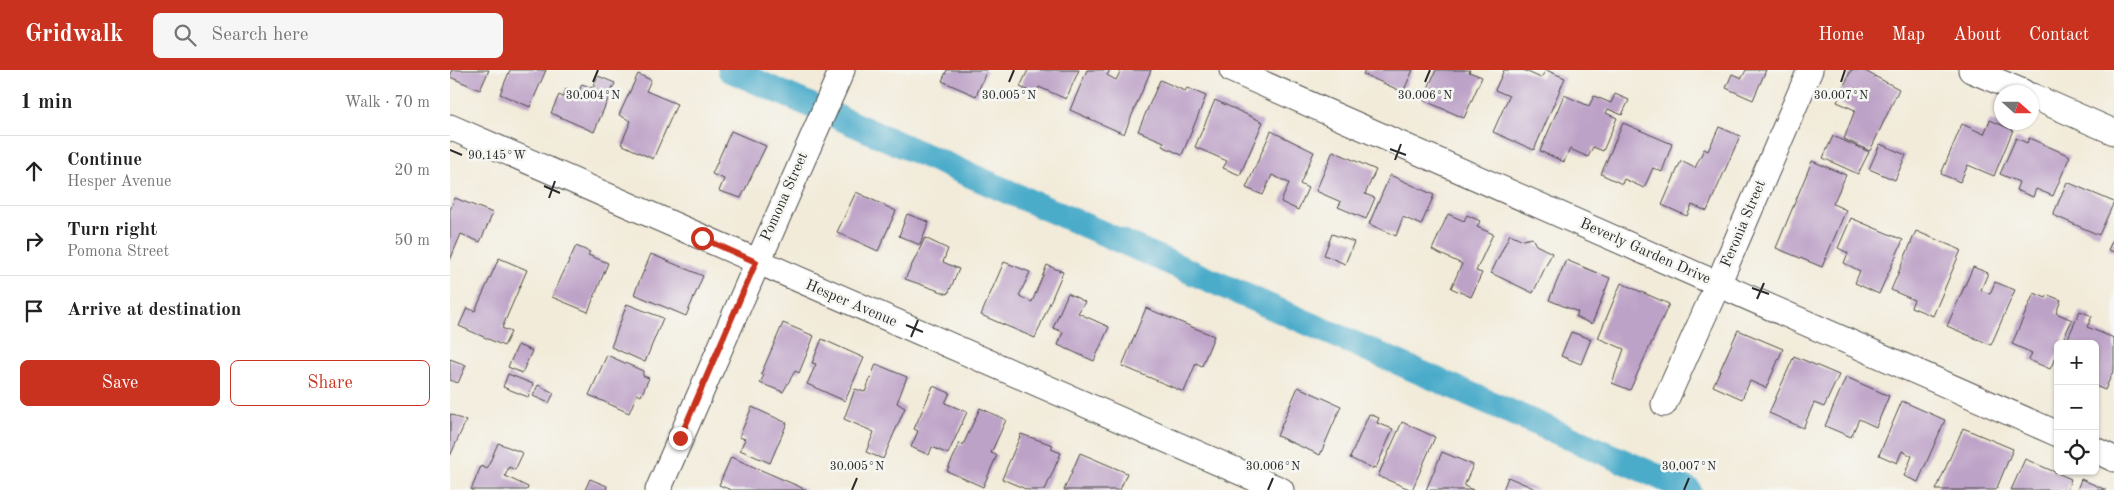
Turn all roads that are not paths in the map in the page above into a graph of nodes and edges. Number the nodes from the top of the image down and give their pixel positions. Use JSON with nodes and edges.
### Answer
{"nodes":[{"id":1,"x":842,"y":70,"type":"edge"},
{"id":2,"x":1232,"y":70,"type":"edge"},
{"id":3,"x":1810,"y":70,"type":"edge"},
{"id":4,"x":1971,"y":70,"type":"edge"},
{"id":5,"x":2006,"y":85,"type":"edge"},
{"id":6,"x":2039,"y":99,"type":"edge"},
{"id":7,"x":450,"y":127,"type":"edge"},
{"id":8,"x":2114,"y":132,"type":"edge"},
{"id":9,"x":756,"y":262,"type":"junction"},
{"id":10,"x":1718,"y":284,"type":"junction"},
{"id":11,"x":1664,"y":404,"type":"dead end"},
{"id":12,"x":2054,"y":432,"type":"edge"},
{"id":13,"x":2099,"y":452,"type":"edge"},
{"id":14,"x":2114,"y":458,"type":"edge"},
{"id":15,"x":658,"y":490,"type":"edge"},
{"id":16,"x":1281,"y":490,"type":"edge"}],
"edges":[{"from":1,"to":9,"type":"street","name":"Pomona Street"},
{"from":2,"to":10,"type":"street","name":"Beverly Garden Drive"},
{"from":3,"to":10,"type":"street","name":"Feronia Street"},
{"from":4,"to":5,"type":"street"},
{"from":6,"to":8,"type":"street"},
{"from":7,"to":9,"type":"street","name":"Hesper Avenue"},
{"from":9,"to":15,"type":"street","name":"Pomona Street"},
{"from":9,"to":16,"type":"street","name":"Hesper Avenue"},
{"from":10,"to":11,"type":"street","name":"Feronia Street"},
{"from":10,"to":12,"type":"street","name":"Beverly Garden Drive"},
{"from":13,"to":14,"type":"street"}]}
